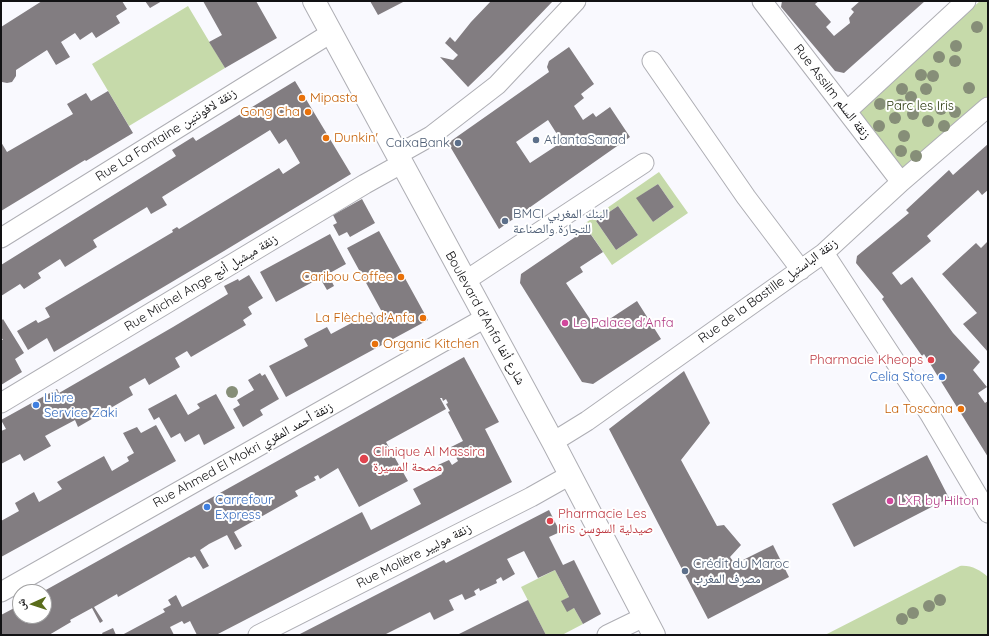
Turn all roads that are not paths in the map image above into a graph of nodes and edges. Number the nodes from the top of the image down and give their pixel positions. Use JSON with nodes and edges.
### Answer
{"nodes":[{"id":1,"x":314,"y":1,"type":"edge"},
{"id":2,"x":576,"y":1,"type":"edge"},
{"id":3,"x":762,"y":1,"type":"edge"},
{"id":4,"x":966,"y":1,"type":"edge"},
{"id":5,"x":331,"y":33,"type":"junction"},
{"id":6,"x":652,"y":61,"type":"dead end"},
{"id":7,"x":988,"y":107,"type":"edge"},
{"id":8,"x":847,"y":111,"type":"junction"},
{"id":9,"x":399,"y":160,"type":"junction"},
{"id":10,"x":644,"y":163,"type":"dead end"},
{"id":11,"x":901,"y":182,"type":"junction"},
{"id":12,"x":1,"y":238,"type":"edge"},
{"id":13,"x":824,"y":253,"type":"junction"},
{"id":14,"x":801,"y":270,"type":"junction"},
{"id":15,"x":465,"y":281,"type":"junction"},
{"id":16,"x":485,"y":318,"type":"junction"},
{"id":17,"x":1,"y":403,"type":"edge"},
{"id":18,"x":552,"y":442,"type":"junction"},
{"id":19,"x":570,"y":475,"type":"junction"},
{"id":20,"x":988,"y":513,"type":"edge"},
{"id":21,"x":1,"y":592,"type":"edge"},
{"id":22,"x":649,"y":626,"type":"edge"},
{"id":23,"x":258,"y":635,"type":"edge"},
{"id":24,"x":607,"y":635,"type":"edge"}],
"edges":[{"from":1,"to":5,"type":"main road","name":"Boulevard d'Anfa شارع أنفا"},
{"from":2,"to":9,"type":"street","name":"Rue Michel Ange زنقة ميشبل أنج"},
{"from":3,"to":8,"type":"street","name":"Rue Assilm زنقة السلم"},
{"from":4,"to":8,"type":"street"},
{"from":5,"to":9,"type":"main road","name":"Boulevard d'Anfa شارع أنفا"},
{"from":5,"to":12,"type":"street","name":"Rue La Fontaine زنقة لافونتين"},
{"from":6,"to":14,"type":"street"},
{"from":7,"to":11,"type":"street","name":"Rue de la Bastille زنقة الباستيل"},
{"from":8,"to":11,"type":"street","name":"Rue Assilm زنقة السلم"},
{"from":9,"to":15,"type":"main road","name":"Boulevard d'Anfa شارع أنفا"},
{"from":9,"to":17,"type":"street","name":"Rue Michel Ange زنقة ميشبل أنج"},
{"from":10,"to":15,"type":"street"},
{"from":11,"to":13,"type":"street","name":"Rue de la Bastille زنقة الباستيل"},
{"from":13,"to":14,"type":"street","name":"Rue de la Bastille زنقة الباستيل"},
{"from":13,"to":20,"type":"street"},
{"from":14,"to":18,"type":"street","name":"Rue de la Bastille زنقة الباستيل"},
{"from":15,"to":16,"type":"main road","name":"Boulevard d'Anfa شارع أنفا"},
{"from":16,"to":18,"type":"main road","name":"Boulevard d'Anfa شارع أنفا"},
{"from":16,"to":21,"type":"street","name":"Rue Ahmed El Mokri زنقة أحمد المقري"},
{"from":18,"to":19,"type":"main road","name":"Boulevard d'Anfa شارع أنفا"},
{"from":19,"to":22,"type":"main road","name":"Boulevard d'Anfa شارع أنفا"},
{"from":19,"to":23,"type":"street","name":"Rue Molière زنقة موليير"},
{"from":22,"to":24,"type":"street"}]}
